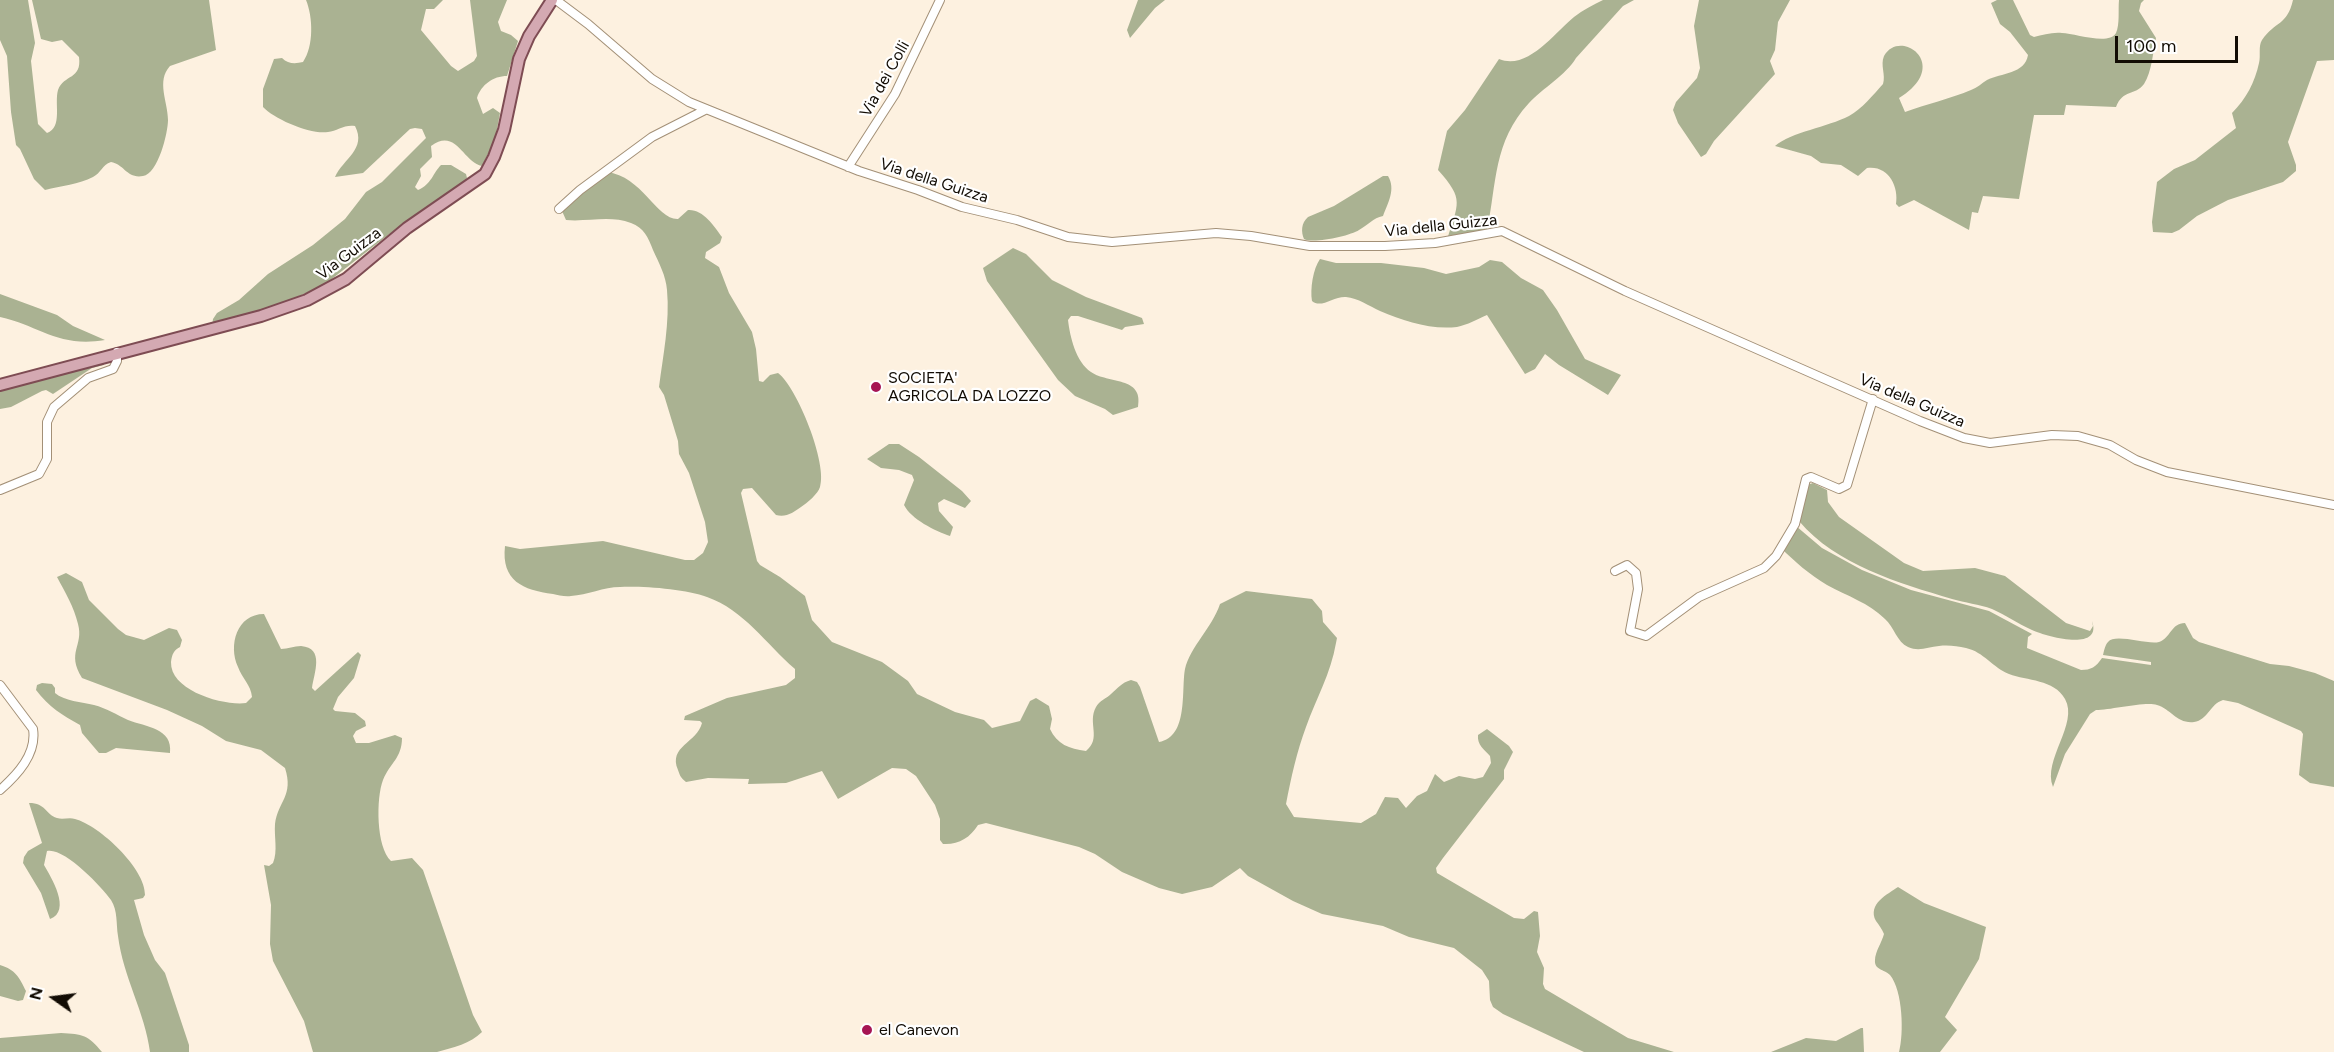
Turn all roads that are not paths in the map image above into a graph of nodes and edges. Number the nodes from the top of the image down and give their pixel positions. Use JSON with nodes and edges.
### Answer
{"nodes":[{"id":1,"x":554,"y":0,"type":"edge"},
{"id":2,"x":940,"y":0,"type":"edge"},
{"id":3,"x":705,"y":110,"type":"junction"},
{"id":4,"x":848,"y":167,"type":"junction"},
{"id":5,"x":559,"y":209,"type":"dead end"},
{"id":6,"x":117,"y":352,"type":"junction"},
{"id":7,"x":0,"y":385,"type":"edge"},
{"id":8,"x":1873,"y":399,"type":"junction"},
{"id":9,"x":0,"y":490,"type":"edge"},
{"id":10,"x":2334,"y":505,"type":"edge"},
{"id":11,"x":1615,"y":571,"type":"dead end"},
{"id":12,"x":0,"y":685,"type":"edge"},
{"id":13,"x":0,"y":790,"type":"edge"}],
"edges":[{"from":1,"to":3,"type":"street","name":"Via della Guizza"},
{"from":1,"to":6,"type":"main road","name":"Via Guizza"},
{"from":2,"to":4,"type":"street","name":"Via dei Colli"},
{"from":3,"to":4,"type":"street","name":"Via della Guizza"},
{"from":3,"to":5,"type":"street"},
{"from":4,"to":8,"type":"street","name":"Via della Guizza"},
{"from":6,"to":7,"type":"main road","name":"Via Guizza"},
{"from":6,"to":9,"type":"street"},
{"from":8,"to":10,"type":"street","name":"Via della Guizza"},
{"from":8,"to":11,"type":"street"},
{"from":12,"to":13,"type":"street"}]}
